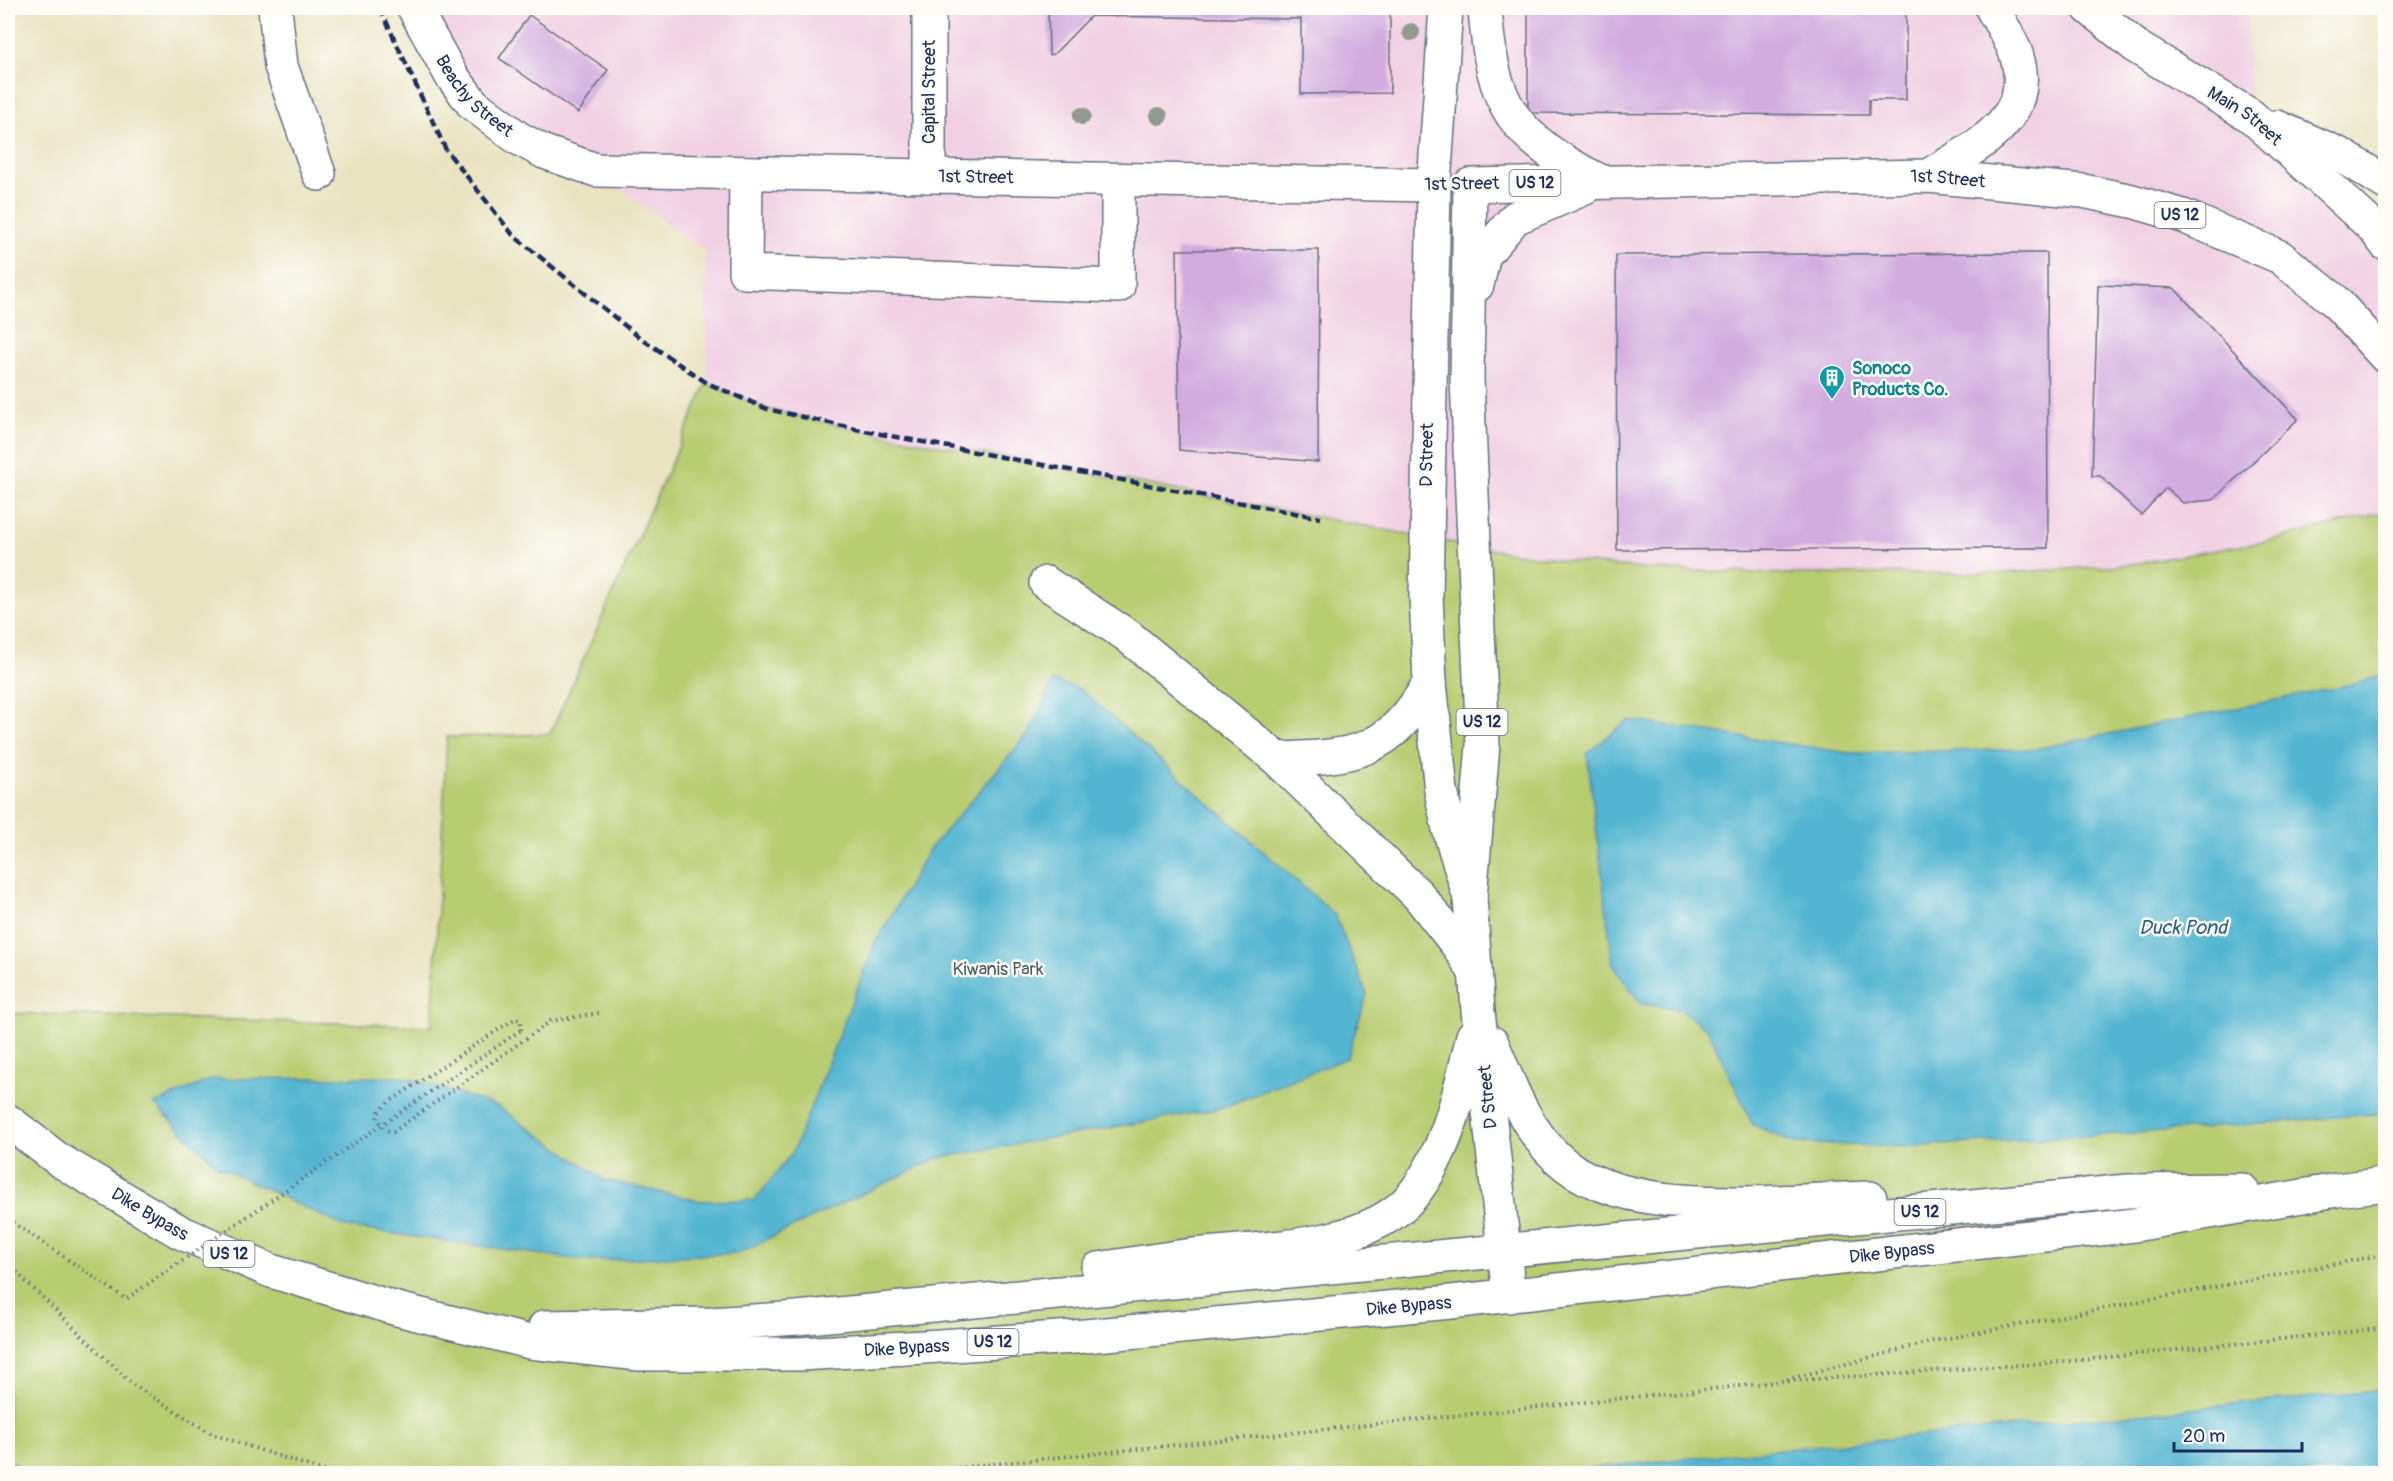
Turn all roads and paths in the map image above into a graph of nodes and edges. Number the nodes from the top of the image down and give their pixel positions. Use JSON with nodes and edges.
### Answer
{"nodes":[{"id":1,"x":275,"y":8,"type":"edge"},
{"id":2,"x":414,"y":8,"type":"edge"},
{"id":3,"x":929,"y":8,"type":"edge"},
{"id":4,"x":1446,"y":8,"type":"edge"},
{"id":5,"x":1485,"y":8,"type":"edge"},
{"id":6,"x":1992,"y":8,"type":"edge"},
{"id":7,"x":2089,"y":8,"type":"edge"},
{"id":8,"x":2251,"y":116,"type":"junction"},
{"id":9,"x":560,"y":158,"type":"joint"},
{"id":10,"x":746,"y":173,"type":"junction"},
{"id":11,"x":319,"y":174,"type":"dead end"},
{"id":12,"x":929,"y":176,"type":"junction"},
{"id":13,"x":1928,"y":176,"type":"junction"},
{"id":14,"x":1118,"y":180,"type":"junction"},
{"id":15,"x":1600,"y":181,"type":"junction"},
{"id":16,"x":2385,"y":183,"type":"edge"},
{"id":17,"x":1434,"y":185,"type":"junction"},
{"id":18,"x":1470,"y":185,"type":"junction"},
{"id":19,"x":2385,"y":244,"type":"edge"},
{"id":20,"x":1467,"y":331,"type":"junction"},
{"id":21,"x":2385,"y":357,"type":"edge"},
{"id":22,"x":1046,"y":583,"type":"dead end"},
{"id":23,"x":1430,"y":682,"type":"junction"},
{"id":24,"x":1277,"y":759,"type":"junction"},
{"id":25,"x":1470,"y":898,"type":"junction"},
{"id":26,"x":1475,"y":972,"type":"junction"},
{"id":27,"x":1478,"y":1011,"type":"junction"},
{"id":28,"x":599,"y":1013,"type":"dead end"},
{"id":29,"x":8,"y":1121,"type":"edge"},
{"id":30,"x":2385,"y":1184,"type":"edge"},
{"id":31,"x":2337,"y":1190,"type":"junction"},
{"id":32,"x":2128,"y":1191,"type":"junction"},
{"id":33,"x":8,"y":1219,"type":"edge"},
{"id":34,"x":1504,"y":1252,"type":"junction"},
{"id":35,"x":2385,"y":1254,"type":"edge"},
{"id":36,"x":8,"y":1264,"type":"edge"},
{"id":37,"x":1509,"y":1296,"type":"junction"},
{"id":38,"x":797,"y":1318,"type":"junction"},
{"id":39,"x":478,"y":1327,"type":"junction"},
{"id":40,"x":2385,"y":1328,"type":"edge"},
{"id":41,"x":1778,"y":1382,"type":"junction"},
{"id":42,"x":333,"y":1473,"type":"edge"},
{"id":43,"x":898,"y":1473,"type":"edge"}],
"edges":[{"from":1,"to":11,"type":"main road"},
{"from":2,"to":9,"type":"main road","name":"Beachy Street"},
{"from":3,"to":12,"type":"main road","name":"Capital Street"},
{"from":4,"to":17,"type":"main road","name":"D Street"},
{"from":5,"to":15,"type":"main road"},
{"from":6,"to":13,"type":"main road"},
{"from":7,"to":8,"type":"main road","name":"Main Street"},
{"from":8,"to":16,"type":"main road"},
{"from":8,"to":19,"type":"main road","name":"Main Street"},
{"from":9,"to":10,"type":"main road","name":"1st Street"},
{"from":10,"to":12,"type":"main road","name":"1st Street"},
{"from":10,"to":14,"type":"main road"},
{"from":12,"to":14,"type":"main road","name":"1st Street"},
{"from":13,"to":15,"type":"main road","name":"1st Street","number":"US 12"},
{"from":13,"to":21,"type":"main road","name":"1st Street","number":"US 12"},
{"from":14,"to":17,"type":"main road","name":"1st Street"},
{"from":15,"to":18,"type":"main road","name":"1st Street","number":"US 12"},
{"from":15,"to":20,"type":"main road"},
{"from":17,"to":18,"type":"main road","name":"1st Street"},
{"from":17,"to":23,"type":"main road","name":"D Street"},
{"from":18,"to":20,"type":"main road","name":"D Street","number":"US 12"},
{"from":20,"to":25,"type":"main road","name":"D Street","number":"US 12"},
{"from":22,"to":24,"type":"main road"},
{"from":23,"to":24,"type":"main road"},
{"from":23,"to":25,"type":"main road","name":"D Street"},
{"from":24,"to":26,"type":"main road"},
{"from":25,"to":26,"type":"main road","name":"D Street","number":"US 12"},
{"from":26,"to":27,"type":"main road","name":"D Street","number":"US 12"},
{"from":27,"to":32,"type":"main road"},
{"from":27,"to":34,"type":"main road","name":"D Street","number":"US 12"},
{"from":27,"to":38,"type":"main road"},
{"from":28,"to":33,"type":"path","bridge":true},
{"from":29,"to":39,"type":"main road","name":"Dike Bypass","number":"US 12"},
{"from":30,"to":31,"type":"main road","name":"Dike Bypass","number":"US 12"},
{"from":31,"to":32,"type":"main road","name":"Dike Bypass","number":"US 12"},
{"from":31,"to":37,"type":"main road","name":"Dike Bypass","number":"US 12"},
{"from":32,"to":34,"type":"main road","name":"Dike Bypass","number":"US 12"},
{"from":34,"to":37,"type":"main road","name":"D Street","number":"US 12"},
{"from":34,"to":38,"type":"main road","name":"Dike Bypass","number":"US 12"},
{"from":35,"to":41,"type":"path"},
{"from":36,"to":42,"type":"path"},
{"from":37,"to":39,"type":"main road","name":"Dike Bypass","number":"US 12"},
{"from":38,"to":39,"type":"main road","name":"Dike Bypass","number":"US 12"},
{"from":40,"to":41,"type":"path"},
{"from":41,"to":43,"type":"path"}]}
